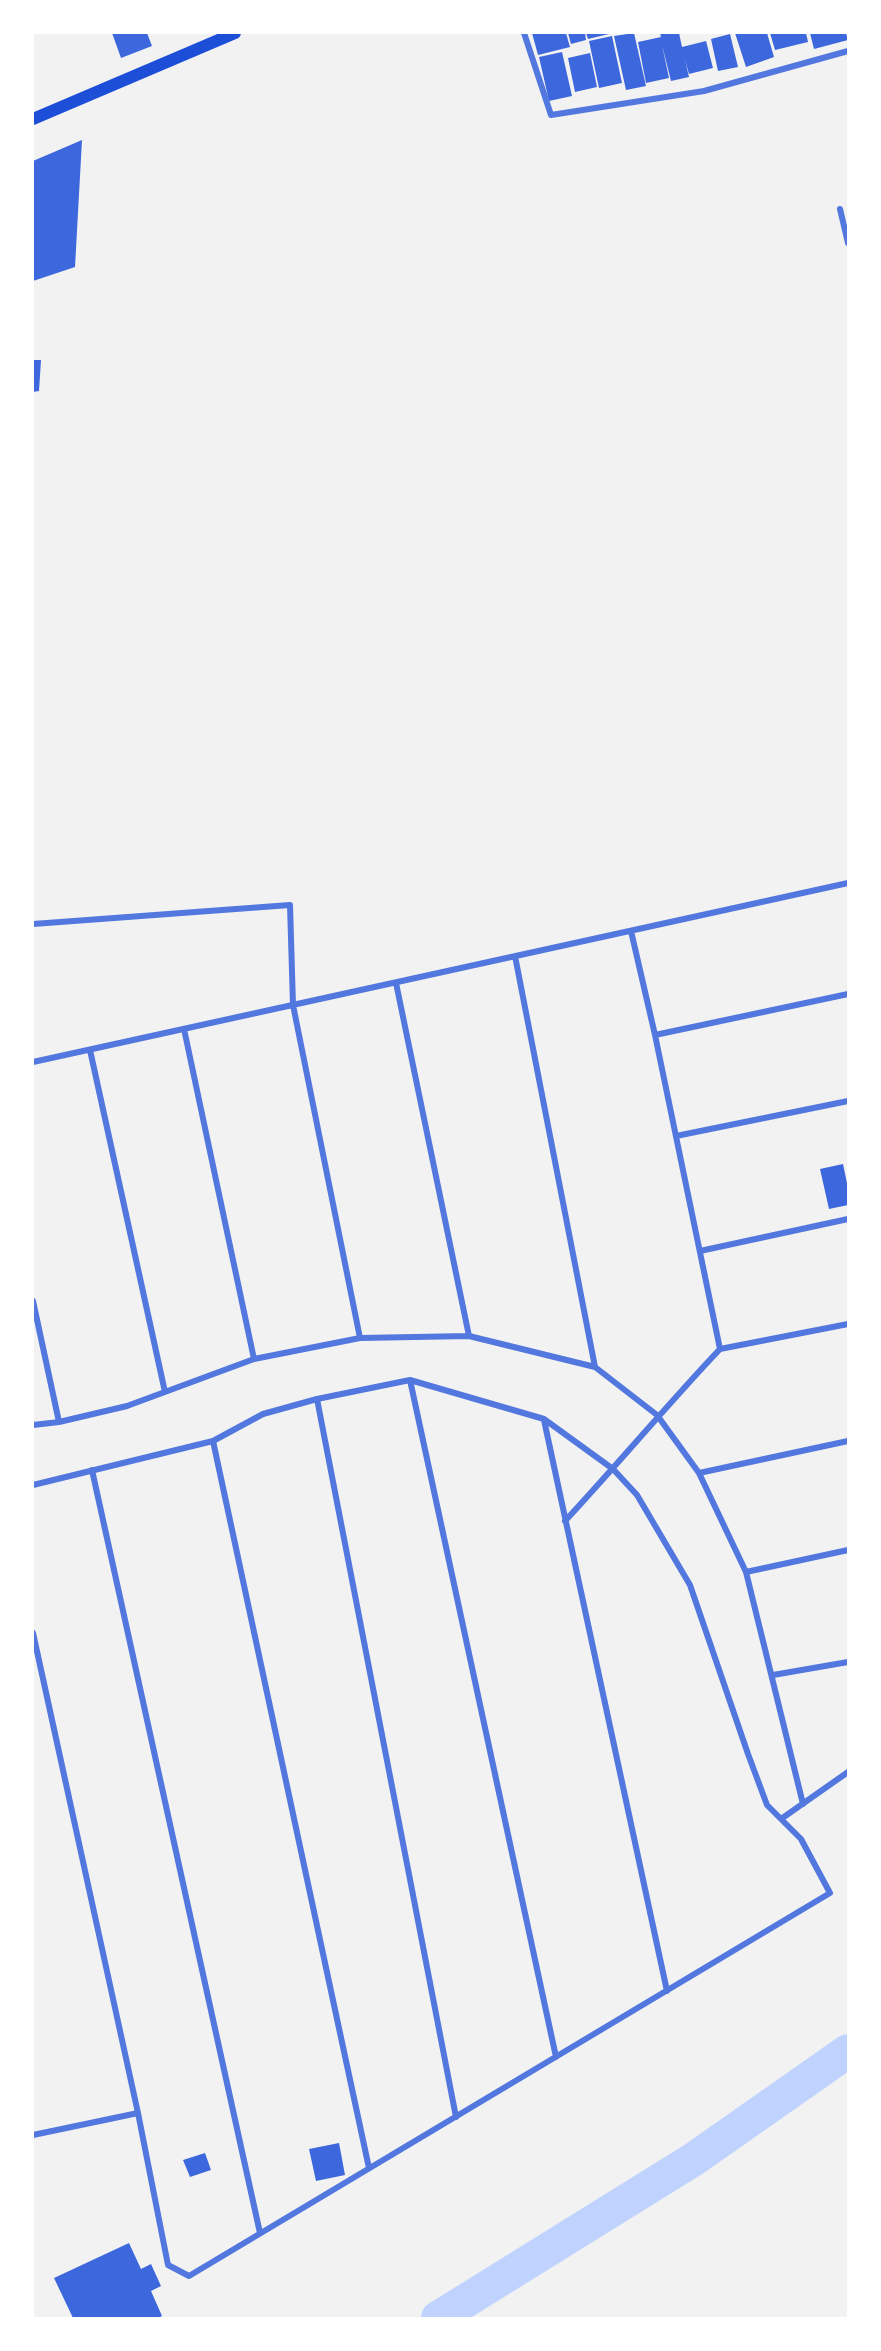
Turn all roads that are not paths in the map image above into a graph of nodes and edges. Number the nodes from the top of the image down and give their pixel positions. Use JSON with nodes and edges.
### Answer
{"nodes":[{"id":1,"x":235,"y":33,"type":"edge"},
{"id":2,"x":524,"y":33,"type":"edge"},
{"id":3,"x":848,"y":51,"type":"edge"},
{"id":4,"x":33,"y":119,"type":"edge"},
{"id":5,"x":840,"y":209,"type":"dead end"},
{"id":6,"x":848,"y":243,"type":"edge"},
{"id":7,"x":848,"y":883,"type":"edge"},
{"id":8,"x":33,"y":924,"type":"edge"},
{"id":9,"x":630,"y":931,"type":"junction"},
{"id":10,"x":515,"y":956,"type":"junction"},
{"id":11,"x":396,"y":983,"type":"junction"},
{"id":12,"x":848,"y":994,"type":"edge"},
{"id":13,"x":293,"y":1005,"type":"junction"},
{"id":14,"x":183,"y":1029,"type":"junction"},
{"id":15,"x":655,"y":1035,"type":"junction"},
{"id":16,"x":90,"y":1050,"type":"junction"},
{"id":17,"x":33,"y":1062,"type":"edge"},
{"id":18,"x":848,"y":1101,"type":"edge"},
{"id":19,"x":676,"y":1136,"type":"junction"},
{"id":20,"x":848,"y":1219,"type":"edge"},
{"id":21,"x":700,"y":1251,"type":"junction"},
{"id":22,"x":33,"y":1301,"type":"edge"},
{"id":23,"x":848,"y":1324,"type":"edge"},
{"id":24,"x":470,"y":1336,"type":"junction"},
{"id":25,"x":360,"y":1338,"type":"junction"},
{"id":26,"x":720,"y":1349,"type":"junction"},
{"id":27,"x":254,"y":1359,"type":"junction"},
{"id":28,"x":595,"y":1367,"type":"junction"},
{"id":29,"x":410,"y":1380,"type":"junction"},
{"id":30,"x":165,"y":1392,"type":"junction"},
{"id":31,"x":316,"y":1399,"type":"junction"},
{"id":32,"x":657,"y":1415,"type":"junction"},
{"id":33,"x":543,"y":1419,"type":"junction"},
{"id":34,"x":59,"y":1422,"type":"junction"},
{"id":35,"x":33,"y":1425,"type":"edge"},
{"id":36,"x":213,"y":1441,"type":"junction"},
{"id":37,"x":848,"y":1441,"type":"edge"},
{"id":38,"x":613,"y":1469,"type":"junction"},
{"id":39,"x":92,"y":1470,"type":"junction"},
{"id":40,"x":699,"y":1473,"type":"junction"},
{"id":41,"x":33,"y":1485,"type":"edge"},
{"id":42,"x":565,"y":1521,"type":"junction"},
{"id":43,"x":848,"y":1550,"type":"edge"},
{"id":44,"x":746,"y":1572,"type":"junction"},
{"id":45,"x":33,"y":1633,"type":"edge"},
{"id":46,"x":848,"y":1662,"type":"edge"},
{"id":47,"x":773,"y":1675,"type":"junction"},
{"id":48,"x":848,"y":1772,"type":"edge"},
{"id":49,"x":803,"y":1804,"type":"junction"},
{"id":50,"x":781,"y":1819,"type":"junction"},
{"id":51,"x":667,"y":1991,"type":"junction"},
{"id":52,"x":556,"y":2056,"type":"junction"},
{"id":53,"x":138,"y":2113,"type":"junction"},
{"id":54,"x":456,"y":2116,"type":"junction"},
{"id":55,"x":33,"y":2135,"type":"edge"},
{"id":56,"x":369,"y":2168,"type":"junction"},
{"id":57,"x":260,"y":2233,"type":"junction"}],
"edges":[{"from":1,"to":4,"type":"main road"},
{"from":2,"to":3,"type":"street"},
{"from":5,"to":6,"type":"street"},
{"from":7,"to":9,"type":"street"},
{"from":8,"to":13,"type":"street"},
{"from":9,"to":10,"type":"street"},
{"from":9,"to":15,"type":"street"},
{"from":10,"to":11,"type":"street"},
{"from":10,"to":28,"type":"street"},
{"from":11,"to":13,"type":"street"},
{"from":11,"to":24,"type":"street"},
{"from":12,"to":15,"type":"street"},
{"from":13,"to":14,"type":"street"},
{"from":13,"to":25,"type":"street"},
{"from":14,"to":16,"type":"street"},
{"from":14,"to":27,"type":"street"},
{"from":15,"to":19,"type":"street"},
{"from":16,"to":17,"type":"street"},
{"from":16,"to":30,"type":"street"},
{"from":18,"to":19,"type":"street"},
{"from":19,"to":21,"type":"street"},
{"from":20,"to":21,"type":"street"},
{"from":21,"to":26,"type":"street"},
{"from":22,"to":34,"type":"street"},
{"from":23,"to":26,"type":"street"},
{"from":24,"to":25,"type":"street"},
{"from":24,"to":28,"type":"street"},
{"from":25,"to":27,"type":"street"},
{"from":26,"to":32,"type":"street"},
{"from":27,"to":30,"type":"street"},
{"from":28,"to":32,"type":"street"},
{"from":29,"to":31,"type":"street"},
{"from":29,"to":33,"type":"street"},
{"from":29,"to":52,"type":"street"},
{"from":30,"to":34,"type":"street"},
{"from":31,"to":36,"type":"street"},
{"from":31,"to":54,"type":"street"},
{"from":32,"to":38,"type":"street"},
{"from":32,"to":40,"type":"street"},
{"from":33,"to":38,"type":"street"},
{"from":33,"to":42,"type":"street"},
{"from":34,"to":35,"type":"street"},
{"from":36,"to":39,"type":"street"},
{"from":36,"to":56,"type":"street"},
{"from":37,"to":40,"type":"street"},
{"from":38,"to":42,"type":"street"},
{"from":38,"to":50,"type":"street"},
{"from":39,"to":41,"type":"street"},
{"from":39,"to":57,"type":"street"},
{"from":40,"to":44,"type":"street"},
{"from":42,"to":51,"type":"street"},
{"from":43,"to":44,"type":"street"},
{"from":44,"to":47,"type":"street"},
{"from":45,"to":53,"type":"street"},
{"from":46,"to":47,"type":"street"},
{"from":47,"to":49,"type":"street"},
{"from":48,"to":49,"type":"street"},
{"from":49,"to":50,"type":"street"},
{"from":50,"to":51,"type":"street"},
{"from":51,"to":52,"type":"street"},
{"from":52,"to":54,"type":"street"},
{"from":53,"to":55,"type":"street"},
{"from":53,"to":57,"type":"street"},
{"from":54,"to":56,"type":"street"},
{"from":56,"to":57,"type":"street"}]}
